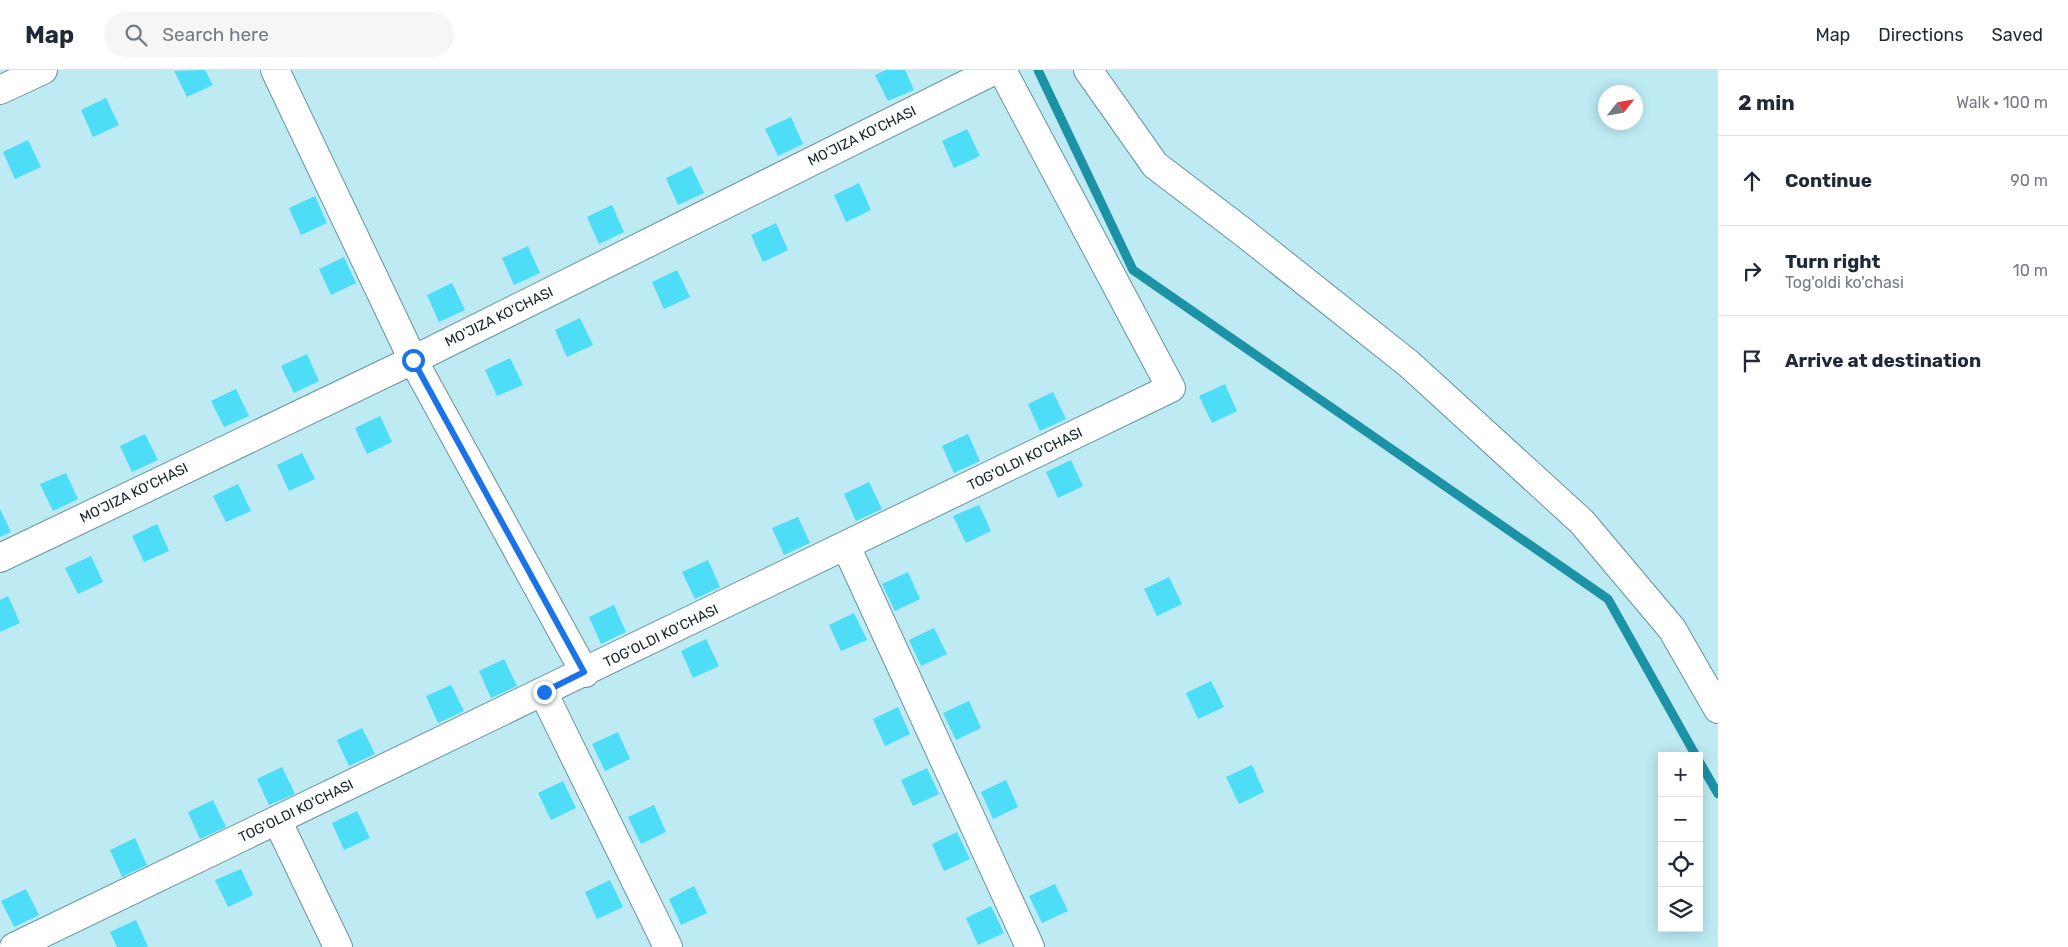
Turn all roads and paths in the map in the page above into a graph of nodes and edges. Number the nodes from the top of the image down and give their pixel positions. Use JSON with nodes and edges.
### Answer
{"nodes":[{"id":1,"x":43,"y":70,"type":"edge"},
{"id":2,"x":275,"y":70,"type":"edge"},
{"id":3,"x":995,"y":70,"type":"edge"},
{"id":4,"x":1002,"y":70,"type":"edge"},
{"id":5,"x":1088,"y":70,"type":"edge"},
{"id":6,"x":0,"y":90,"type":"edge"},
{"id":7,"x":413,"y":360,"type":"junction"},
{"id":8,"x":846,"y":546,"type":"junction"},
{"id":9,"x":0,"y":558,"type":"edge"},
{"id":10,"x":584,"y":672,"type":"junction"},
{"id":11,"x":544,"y":692,"type":"junction"},
{"id":12,"x":1718,"y":709,"type":"edge"},
{"id":13,"x":277,"y":820,"type":"junction"},
{"id":14,"x":14,"y":947,"type":"edge"},
{"id":15,"x":338,"y":947,"type":"edge"},
{"id":16,"x":668,"y":947,"type":"edge"},
{"id":17,"x":1030,"y":947,"type":"edge"}],
"edges":[{"from":1,"to":6,"type":"street"},
{"from":2,"to":7,"type":"street"},
{"from":3,"to":7,"type":"street","name":"MO'JIZA KO'CHASI"},
{"from":4,"to":8,"type":"street","name":"TOG'OLDI KO'CHASI"},
{"from":5,"to":12,"type":"street"},
{"from":7,"to":9,"type":"street","name":"MO'JIZA KO'CHASI"},
{"from":7,"to":10,"type":"street"},
{"from":8,"to":10,"type":"street","name":"TOG'OLDI KO'CHASI"},
{"from":8,"to":17,"type":"street"},
{"from":10,"to":11,"type":"street","name":"TOG'OLDI KO'CHASI"},
{"from":11,"to":13,"type":"street","name":"TOG'OLDI KO'CHASI"},
{"from":11,"to":16,"type":"street"},
{"from":13,"to":14,"type":"street","name":"TOG'OLDI KO'CHASI"},
{"from":13,"to":15,"type":"street"}]}
